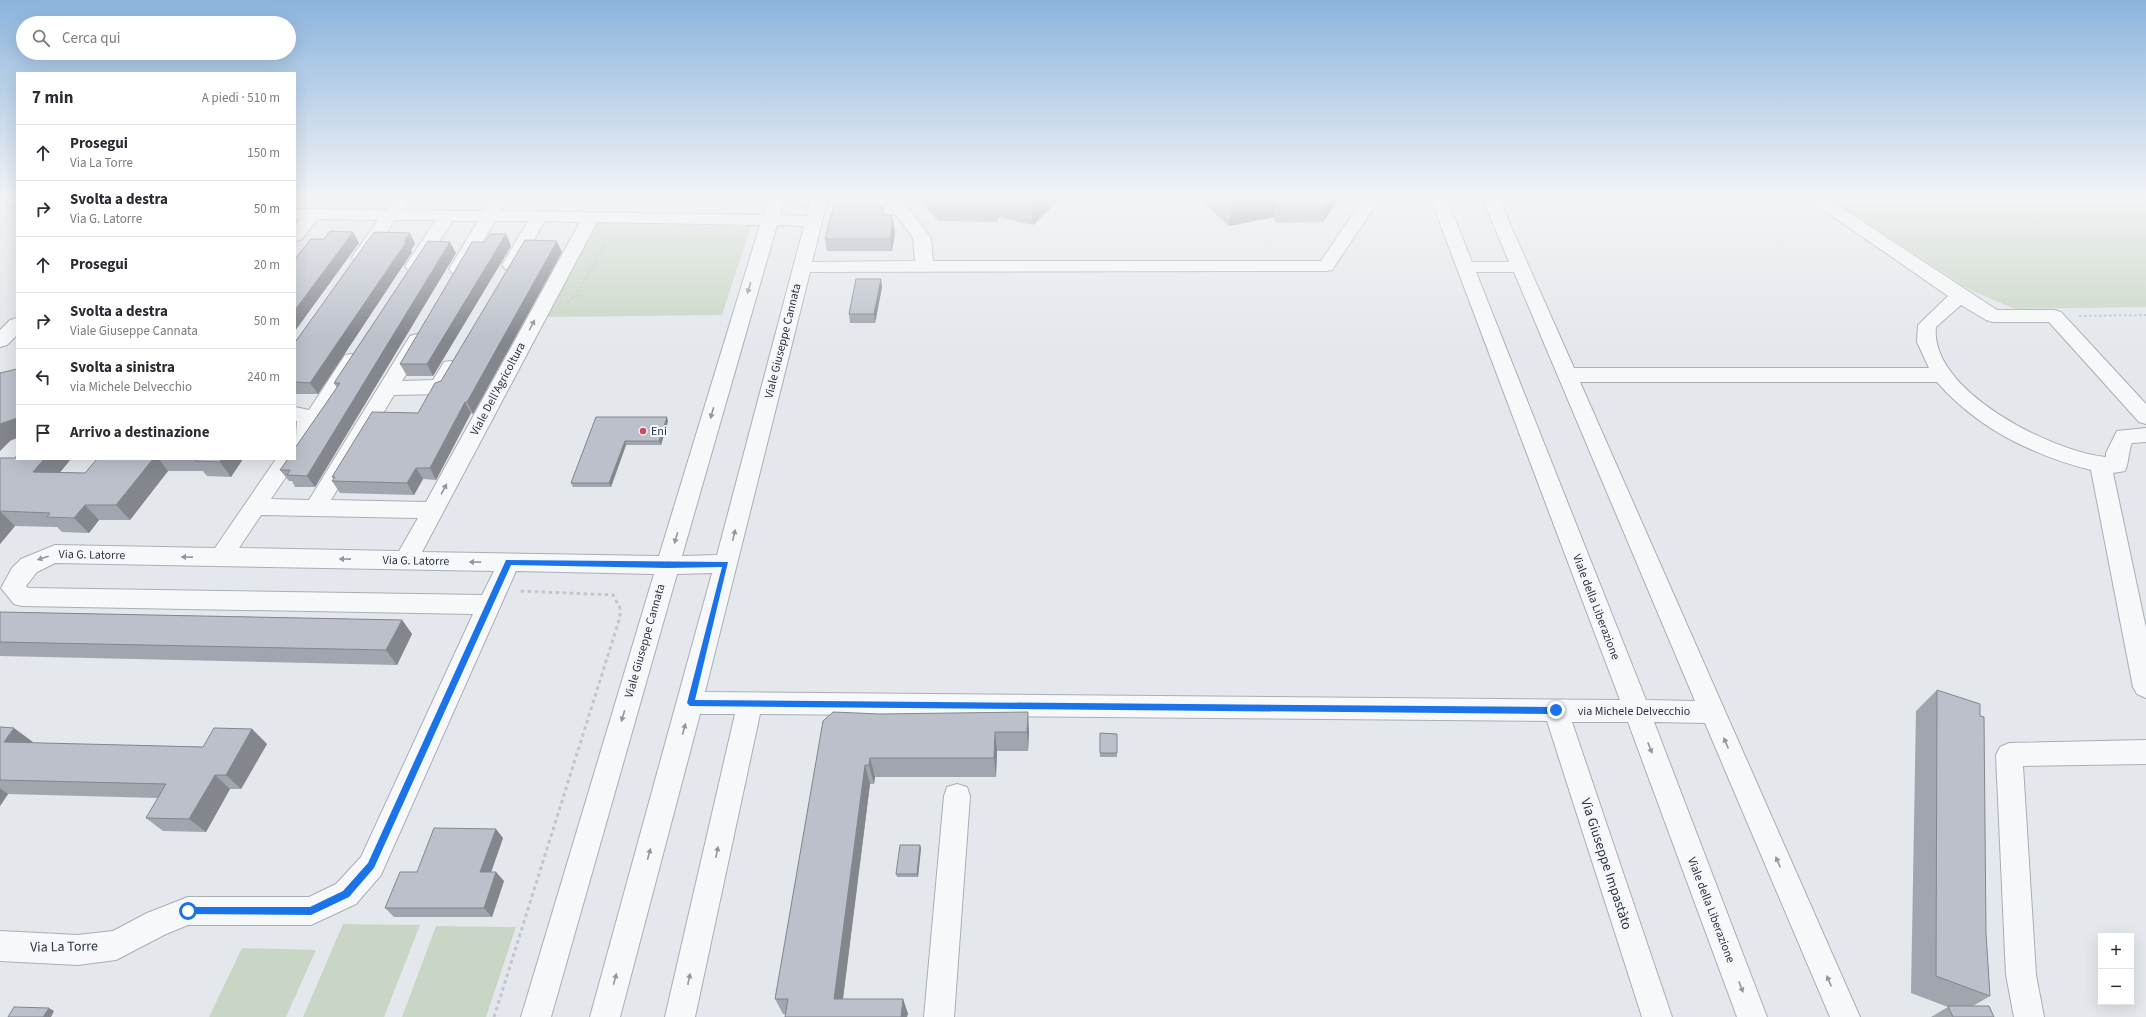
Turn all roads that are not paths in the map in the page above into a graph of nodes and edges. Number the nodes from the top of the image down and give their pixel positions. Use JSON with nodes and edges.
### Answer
{"nodes":[{"id":1,"x":370,"y":244,"type":"edge"},
{"id":2,"x":428,"y":244,"type":"edge"},
{"id":3,"x":472,"y":244,"type":"edge"},
{"id":4,"x":523,"y":244,"type":"edge"},
{"id":5,"x":576,"y":244,"type":"edge"},
{"id":6,"x":762,"y":244,"type":"edge"},
{"id":7,"x":808,"y":244,"type":"edge"},
{"id":8,"x":922,"y":244,"type":"edge"},
{"id":9,"x":1341,"y":244,"type":"edge"},
{"id":10,"x":1456,"y":244,"type":"edge"},
{"id":11,"x":1510,"y":244,"type":"edge"},
{"id":12,"x":1883,"y":244,"type":"edge"},
{"id":13,"x":802,"y":267,"type":"junction"},
{"id":14,"x":924,"y":267,"type":"junction"},
{"id":15,"x":1465,"y":267,"type":"junction"},
{"id":16,"x":1520,"y":267,"type":"junction"},
{"id":17,"x":350,"y":272,"type":"edge"},
{"id":18,"x":504,"y":278,"type":"edge"},
{"id":19,"x":403,"y":282,"type":"edge"},
{"id":20,"x":448,"y":285,"type":"edge"},
{"id":21,"x":1960,"y":296,"type":"junction"},
{"id":22,"x":16,"y":325,"type":"edge"},
{"id":23,"x":424,"y":326,"type":"edge"},
{"id":24,"x":0,"y":342,"type":"edge"},
{"id":25,"x":360,"y":349,"type":"edge"},
{"id":26,"x":459,"y":353,"type":"edge"},
{"id":27,"x":1567,"y":375,"type":"junction"},
{"id":28,"x":1947,"y":381,"type":"junction"},
{"id":29,"x":388,"y":388,"type":"junction"},
{"id":30,"x":2146,"y":417,"type":"edge"},
{"id":31,"x":301,"y":421,"type":"edge"},
{"id":32,"x":2146,"y":435,"type":"edge"},
{"id":33,"x":296,"y":443,"type":"edge"},
{"id":34,"x":286,"y":460,"type":"edge"},
{"id":35,"x":2101,"y":466,"type":"junction"},
{"id":36,"x":254,"y":507,"type":"junction"},
{"id":37,"x":314,"y":508,"type":"junction"},
{"id":38,"x":433,"y":510,"type":"junction"},
{"id":39,"x":221,"y":557,"type":"junction"},
{"id":40,"x":406,"y":560,"type":"junction"},
{"id":41,"x":509,"y":562,"type":"junction"},
{"id":42,"x":726,"y":564,"type":"junction"},
{"id":43,"x":668,"y":566,"type":"junction"},
{"id":44,"x":494,"y":597,"type":"junction"},
{"id":45,"x":2146,"y":687,"type":"edge"},
{"id":46,"x":690,"y":703,"type":"junction"},
{"id":47,"x":750,"y":704,"type":"junction"},
{"id":48,"x":1556,"y":710,"type":"junction"},
{"id":49,"x":1636,"y":711,"type":"junction"},
{"id":50,"x":1713,"y":712,"type":"junction"},
{"id":51,"x":2146,"y":752,"type":"edge"},
{"id":52,"x":957,"y":796,"type":"dead end"},
{"id":53,"x":0,"y":946,"type":"edge"},
{"id":54,"x":536,"y":1017,"type":"edge"},
{"id":55,"x":605,"y":1017,"type":"edge"},
{"id":56,"x":680,"y":1017,"type":"edge"},
{"id":57,"x":940,"y":1017,"type":"edge"},
{"id":58,"x":1657,"y":1017,"type":"edge"},
{"id":59,"x":1752,"y":1017,"type":"edge"},
{"id":60,"x":1845,"y":1017,"type":"edge"},
{"id":61,"x":2029,"y":1017,"type":"edge"}],
"edges":[{"from":1,"to":17,"type":"street"},
{"from":2,"to":19,"type":"street"},
{"from":3,"to":20,"type":"street"},
{"from":4,"to":18,"type":"street"},
{"from":38,"to":5,"type":"street","name":"Viale Dell'Agricoltura","one_way":true},
{"from":6,"to":43,"type":"street","name":"Viale Giuseppe Cannata","one_way":true},
{"from":7,"to":13,"type":"street","name":"Viale Giuseppe Cannata"},
{"from":8,"to":14,"type":"street"},
{"from":9,"to":14,"type":"street"},
{"from":10,"to":15,"type":"street","name":"Viale della Liberazione"},
{"from":11,"to":16,"type":"street"},
{"from":12,"to":21,"type":"street"},
{"from":13,"to":14,"type":"street"},
{"from":42,"to":13,"type":"street","name":"Viale Giuseppe Cannata","one_way":true},
{"from":15,"to":16,"type":"street"},
{"from":15,"to":49,"type":"street","name":"Viale della Liberazione"},
{"from":16,"to":27,"type":"street"},
{"from":21,"to":28,"type":"street"},
{"from":21,"to":30,"type":"street"},
{"from":22,"to":24,"type":"street"},
{"from":23,"to":29,"type":"street"},
{"from":25,"to":31,"type":"street"},
{"from":26,"to":29,"type":"street"},
{"from":27,"to":28,"type":"street"},
{"from":27,"to":50,"type":"street"},
{"from":28,"to":35,"type":"street"},
{"from":29,"to":37,"type":"street"},
{"from":31,"to":33,"type":"street"},
{"from":32,"to":35,"type":"street"},
{"from":34,"to":36,"type":"street"},
{"from":35,"to":45,"type":"street"},
{"from":36,"to":37,"type":"street"},
{"from":36,"to":39,"type":"street"},
{"from":37,"to":38,"type":"street"},
{"from":38,"to":40,"type":"street","name":"Viale Dell'Agricoltura"},
{"from":40,"to":39,"type":"street","name":"Via G. Latorre","one_way":true},
{"from":39,"to":44,"type":"street","name":"Via G. Latorre","one_way":true},
{"from":41,"to":40,"type":"street","name":"Via G. Latorre","one_way":true},
{"from":41,"to":43,"type":"street","name":"Via G. Latorre"},
{"from":41,"to":44,"type":"street","name":"Via La Torre"},
{"from":42,"to":43,"type":"street","name":"Via G. Latorre"},
{"from":42,"to":46,"type":"street","name":"Viale Giuseppe Cannata"},
{"from":43,"to":54,"type":"street","name":"Viale Giuseppe Cannata","one_way":true},
{"from":44,"to":53,"type":"street","name":"Via La Torre"},
{"from":46,"to":47,"type":"street","name":"via Michele Delvecchio"},
{"from":55,"to":46,"type":"street","name":"Viale Giuseppe Cannata","one_way":true},
{"from":47,"to":48,"type":"street","name":"via Michele Delvecchio"},
{"from":56,"to":47,"type":"street","one_way":true},
{"from":48,"to":49,"type":"street","name":"via Michele Delvecchio"},
{"from":48,"to":58,"type":"street","name":"Via Giuseppe Impastàto"},
{"from":49,"to":50,"type":"street","name":"via Michele Delvecchio"},
{"from":49,"to":59,"type":"street","name":"Viale della Liberazione","one_way":true},
{"from":60,"to":50,"type":"street","one_way":true},
{"from":51,"to":61,"type":"street"},
{"from":52,"to":57,"type":"street"}]}
